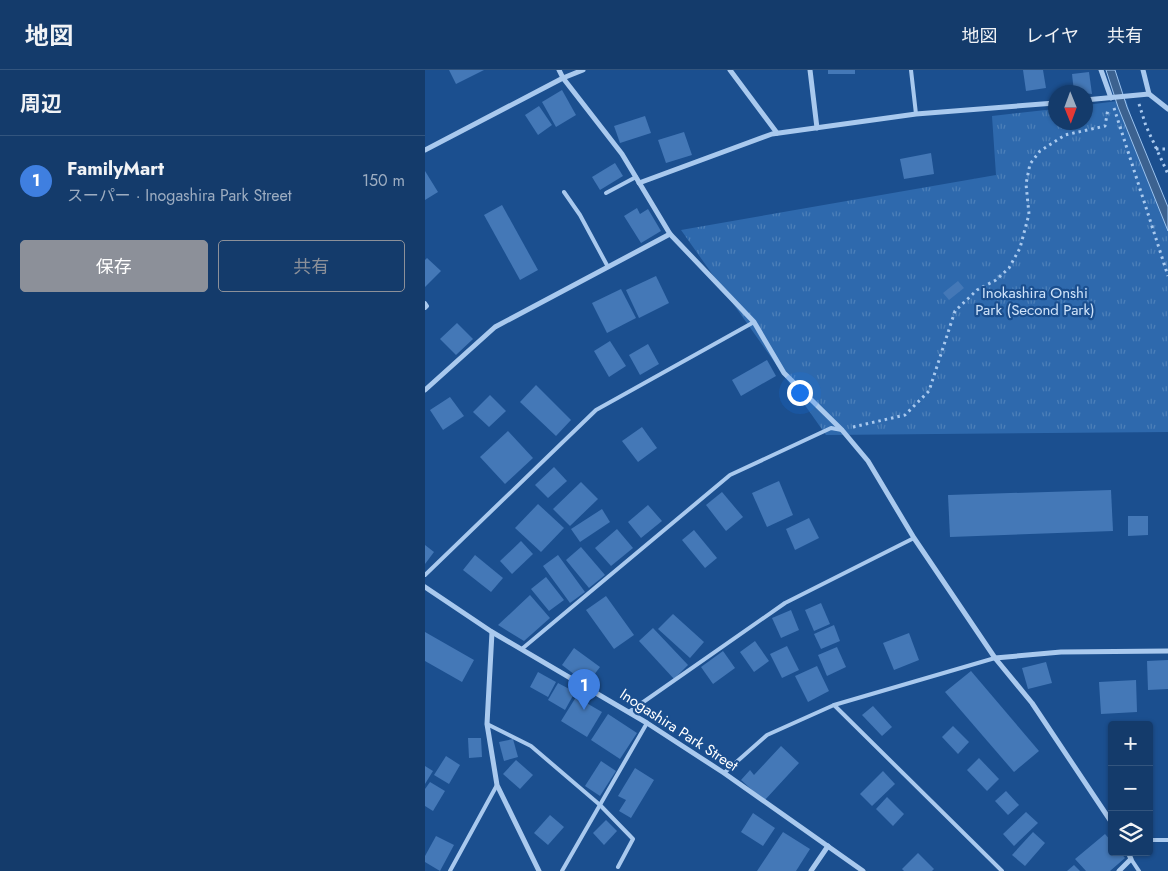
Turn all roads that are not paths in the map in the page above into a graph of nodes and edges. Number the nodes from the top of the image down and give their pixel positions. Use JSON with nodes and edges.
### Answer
{"nodes":[{"id":1,"x":559,"y":70,"type":"edge"},
{"id":2,"x":583,"y":70,"type":"edge"},
{"id":3,"x":730,"y":70,"type":"edge"},
{"id":4,"x":810,"y":70,"type":"edge"},
{"id":5,"x":911,"y":70,"type":"edge"},
{"id":6,"x":1101,"y":70,"type":"edge"},
{"id":7,"x":1143,"y":70,"type":"edge"},
{"id":8,"x":563,"y":78,"type":"junction"},
{"id":9,"x":1149,"y":94,"type":"junction"},
{"id":10,"x":1111,"y":98,"type":"junction"},
{"id":11,"x":1093,"y":99,"type":"edge"},
{"id":12,"x":1048,"y":104,"type":"edge"},
{"id":13,"x":1168,"y":109,"type":"edge"},
{"id":14,"x":916,"y":114,"type":"junction"},
{"id":15,"x":817,"y":128,"type":"junction"},
{"id":16,"x":777,"y":133,"type":"junction"},
{"id":17,"x":425,"y":150,"type":"edge"},
{"id":18,"x":636,"y":177,"type":"junction"},
{"id":19,"x":639,"y":184,"type":"junction"},
{"id":20,"x":564,"y":192,"type":"dead end"},
{"id":21,"x":606,"y":192,"type":"dead end"},
{"id":22,"x":670,"y":234,"type":"junction"},
{"id":23,"x":608,"y":267,"type":"junction"},
{"id":24,"x":425,"y":303,"type":"edge"},
{"id":25,"x":425,"y":308,"type":"edge"},
{"id":26,"x":754,"y":322,"type":"junction"},
{"id":27,"x":425,"y":390,"type":"edge"},
{"id":28,"x":842,"y":430,"type":"junction"},
{"id":29,"x":915,"y":538,"type":"junction"},
{"id":30,"x":425,"y":575,"type":"edge"},
{"id":31,"x":425,"y":587,"type":"edge"},
{"id":32,"x":492,"y":632,"type":"junction"},
{"id":33,"x":523,"y":648,"type":"junction"},
{"id":34,"x":1168,"y":651,"type":"edge"},
{"id":35,"x":995,"y":658,"type":"junction"},
{"id":36,"x":834,"y":705,"type":"junction"},
{"id":37,"x":629,"y":712,"type":"junction"},
{"id":38,"x":647,"y":723,"type":"junction"},
{"id":39,"x":487,"y":724,"type":"junction"},
{"id":40,"x":724,"y":773,"type":"junction"},
{"id":41,"x":497,"y":785,"type":"junction"},
{"id":42,"x":600,"y":805,"type":"junction"},
{"id":43,"x":1108,"y":817,"type":"edge"},
{"id":44,"x":1153,"y":840,"type":"edge"},
{"id":45,"x":1168,"y":840,"type":"edge"},
{"id":46,"x":828,"y":846,"type":"junction"},
{"id":47,"x":1130,"y":856,"type":"edge"},
{"id":48,"x":1131,"y":859,"type":"junction"},
{"id":49,"x":617,"y":866,"type":"dead end"},
{"id":50,"x":450,"y":871,"type":"edge"},
{"id":51,"x":539,"y":871,"type":"edge"},
{"id":52,"x":562,"y":871,"type":"edge"},
{"id":53,"x":811,"y":871,"type":"edge"},
{"id":54,"x":863,"y":871,"type":"edge"},
{"id":55,"x":1002,"y":871,"type":"edge"},
{"id":56,"x":1119,"y":871,"type":"edge"},
{"id":57,"x":1139,"y":871,"type":"edge"}],
"edges":[{"from":1,"to":8,"type":"street"},
{"from":2,"to":8,"type":"street"},
{"from":3,"to":16,"type":"street"},
{"from":4,"to":15,"type":"street"},
{"from":5,"to":14,"type":"lane"},
{"from":6,"to":10,"type":"street"},
{"from":7,"to":9,"type":"street"},
{"from":8,"to":17,"type":"street"},
{"from":8,"to":18,"type":"street"},
{"from":9,"to":10,"type":"street"},
{"from":9,"to":13,"type":"street"},
{"from":10,"to":11,"type":"street"},
{"from":12,"to":14,"type":"street"},
{"from":14,"to":15,"type":"street"},
{"from":15,"to":16,"type":"street"},
{"from":16,"to":19,"type":"street"},
{"from":18,"to":19,"type":"street"},
{"from":18,"to":21,"type":"lane"},
{"from":19,"to":22,"type":"street"},
{"from":20,"to":23,"type":"lane"},
{"from":22,"to":23,"type":"street"},
{"from":22,"to":26,"type":"street"},
{"from":23,"to":27,"type":"street"},
{"from":24,"to":25,"type":"lane"},
{"from":26,"to":28,"type":"street"},
{"from":26,"to":30,"type":"lane"},
{"from":28,"to":29,"type":"street"},
{"from":28,"to":33,"type":"lane"},
{"from":29,"to":35,"type":"street"},
{"from":29,"to":37,"type":"lane"},
{"from":31,"to":32,"type":"street","name":"Inogashira Park Street"},
{"from":32,"to":33,"type":"street","name":"Inogashira Park Street"},
{"from":32,"to":39,"type":"street"},
{"from":33,"to":37,"type":"street","name":"Inogashira Park Street"},
{"from":34,"to":35,"type":"street"},
{"from":35,"to":36,"type":"lane"},
{"from":35,"to":43,"type":"street"},
{"from":36,"to":40,"type":"lane"},
{"from":36,"to":55,"type":"lane"},
{"from":37,"to":38,"type":"street","name":"Inogashira Park Street"},
{"from":38,"to":40,"type":"street","name":"Inogashira Park Street"},
{"from":38,"to":42,"type":"lane"},
{"from":39,"to":41,"type":"street"},
{"from":39,"to":42,"type":"lane"},
{"from":40,"to":46,"type":"street","name":"Inogashira Park Street"},
{"from":41,"to":50,"type":"lane"},
{"from":41,"to":51,"type":"street"},
{"from":42,"to":49,"type":"lane"},
{"from":42,"to":52,"type":"lane"},
{"from":44,"to":45,"type":"lane"},
{"from":46,"to":53,"type":"street"},
{"from":46,"to":54,"type":"street","name":"Inogashira Park Street"},
{"from":47,"to":48,"type":"street"},
{"from":48,"to":56,"type":"street"},
{"from":48,"to":57,"type":"lane"}]}
